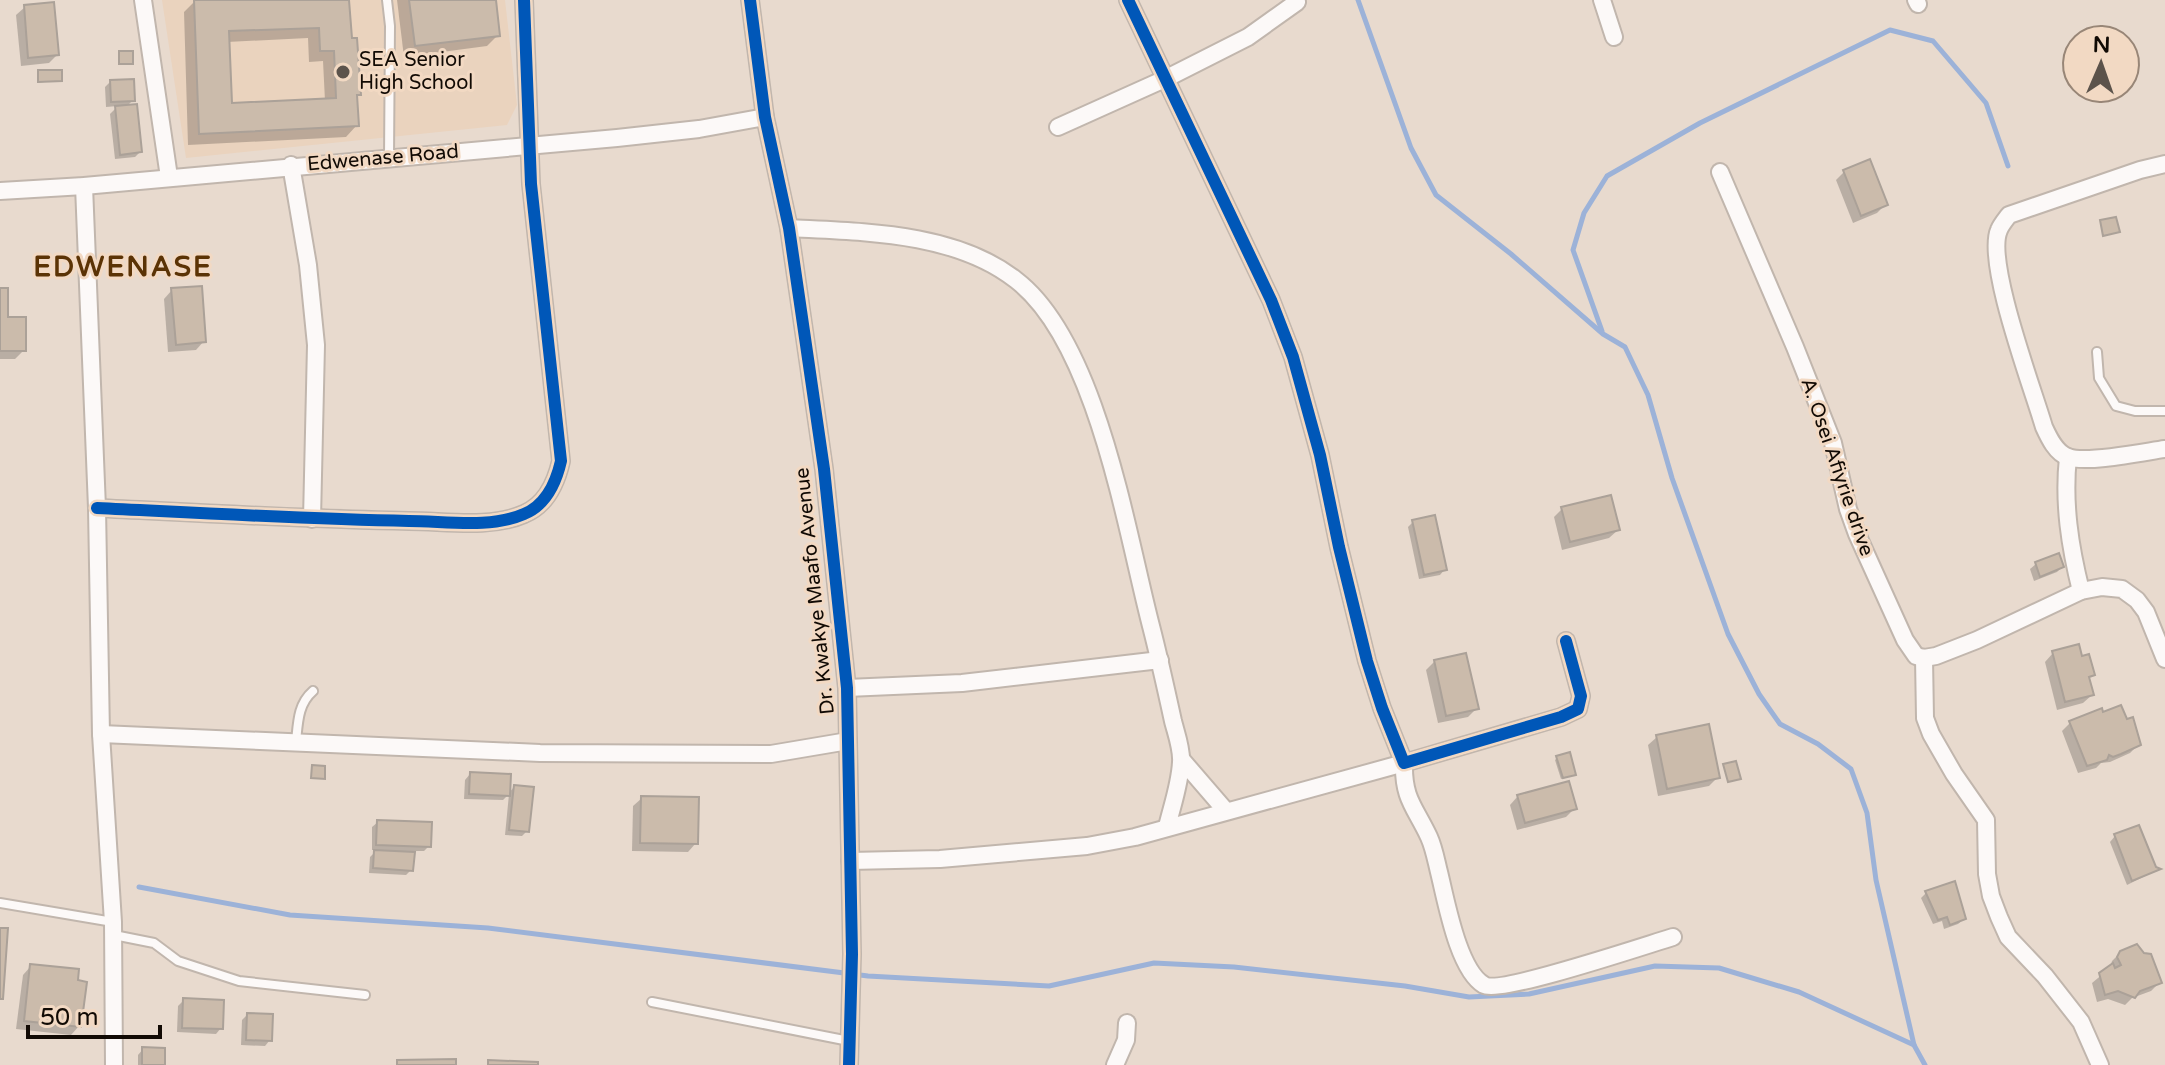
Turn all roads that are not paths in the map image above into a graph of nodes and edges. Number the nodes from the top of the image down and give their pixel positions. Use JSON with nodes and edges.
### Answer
{"nodes":[{"id":1,"x":143,"y":0,"type":"edge"},
{"id":2,"x":387,"y":0,"type":"edge"},
{"id":3,"x":524,"y":0,"type":"edge"},
{"id":4,"x":750,"y":0,"type":"edge"},
{"id":5,"x":1128,"y":0,"type":"edge"},
{"id":6,"x":1602,"y":0,"type":"edge"},
{"id":7,"x":1297,"y":2,"type":"dead end"},
{"id":8,"x":1614,"y":37,"type":"dead end"},
{"id":9,"x":1167,"y":78,"type":"junction"},
{"id":10,"x":765,"y":117,"type":"junction"},
{"id":11,"x":1058,"y":127,"type":"dead end"},
{"id":12,"x":529,"y":145,"type":"junction"},
{"id":13,"x":389,"y":157,"type":"junction"},
{"id":14,"x":2165,"y":164,"type":"edge"},
{"id":15,"x":291,"y":165,"type":"junction"},
{"id":16,"x":1720,"y":172,"type":"dead end"},
{"id":17,"x":169,"y":177,"type":"junction"},
{"id":18,"x":84,"y":186,"type":"junction"},
{"id":19,"x":0,"y":191,"type":"edge"},
{"id":20,"x":789,"y":228,"type":"junction"},
{"id":21,"x":2097,"y":352,"type":"dead end"},
{"id":22,"x":2165,"y":411,"type":"edge"},
{"id":23,"x":2165,"y":449,"type":"edge"},
{"id":24,"x":2068,"y":457,"type":"junction"},
{"id":25,"x":97,"y":508,"type":"junction"},
{"id":26,"x":312,"y":519,"type":"junction"},
{"id":27,"x":2081,"y":591,"type":"junction"},
{"id":28,"x":1566,"y":641,"type":"dead end"},
{"id":29,"x":1924,"y":658,"type":"junction"},
{"id":30,"x":2165,"y":659,"type":"edge"},
{"id":31,"x":1160,"y":660,"type":"junction"},
{"id":32,"x":847,"y":688,"type":"junction"},
{"id":33,"x":313,"y":691,"type":"dead end"},
{"id":34,"x":101,"y":734,"type":"junction"},
{"id":35,"x":848,"y":741,"type":"junction"},
{"id":36,"x":296,"y":743,"type":"junction"},
{"id":37,"x":1182,"y":760,"type":"junction"},
{"id":38,"x":1404,"y":763,"type":"junction"},
{"id":39,"x":1226,"y":811,"type":"junction"},
{"id":40,"x":1167,"y":827,"type":"junction"},
{"id":41,"x":850,"y":861,"type":"junction"},
{"id":42,"x":0,"y":903,"type":"edge"},
{"id":43,"x":114,"y":929,"type":"junction"},
{"id":44,"x":1673,"y":937,"type":"dead end"},
{"id":45,"x":365,"y":995,"type":"dead end"},
{"id":46,"x":652,"y":1002,"type":"dead end"},
{"id":47,"x":1127,"y":1023,"type":"dead end"},
{"id":48,"x":849,"y":1041,"type":"junction"},
{"id":49,"x":114,"y":1065,"type":"edge"},
{"id":50,"x":849,"y":1065,"type":"edge"},
{"id":51,"x":1115,"y":1065,"type":"edge"},
{"id":52,"x":2100,"y":1065,"type":"edge"}],
"edges":[{"from":1,"to":17,"type":"street"},
{"from":2,"to":13,"type":"lane"},
{"from":3,"to":12,"type":"street"},
{"from":4,"to":10,"type":"street","name":"Dr. Kwakye Maafo Avenue"},
{"from":5,"to":9,"type":"street"},
{"from":6,"to":8,"type":"street"},
{"from":7,"to":9,"type":"street"},
{"from":9,"to":11,"type":"street"},
{"from":9,"to":38,"type":"street"},
{"from":10,"to":12,"type":"street","name":"Edwenase Road"},
{"from":10,"to":20,"type":"street","name":"Dr. Kwakye Maafo Avenue"},
{"from":12,"to":13,"type":"street","name":"Edwenase Road"},
{"from":12,"to":26,"type":"street"},
{"from":13,"to":15,"type":"street","name":"Edwenase Road"},
{"from":14,"to":24,"type":"street"},
{"from":15,"to":17,"type":"street","name":"Edwenase Road"},
{"from":15,"to":26,"type":"street"},
{"from":16,"to":29,"type":"street","name":"A. Osei Afiyrie drive"},
{"from":17,"to":18,"type":"street","name":"Edwenase Road"},
{"from":18,"to":19,"type":"street","name":"Edwenase Road"},
{"from":18,"to":25,"type":"street"},
{"from":20,"to":31,"type":"street"},
{"from":20,"to":32,"type":"street","name":"Dr. Kwakye Maafo Avenue"},
{"from":21,"to":22,"type":"lane"},
{"from":23,"to":24,"type":"street"},
{"from":24,"to":27,"type":"street"},
{"from":25,"to":26,"type":"street"},
{"from":25,"to":34,"type":"street"},
{"from":27,"to":29,"type":"street"},
{"from":27,"to":30,"type":"street"},
{"from":28,"to":38,"type":"street"},
{"from":29,"to":52,"type":"street"},
{"from":31,"to":32,"type":"street"},
{"from":31,"to":37,"type":"street"},
{"from":32,"to":35,"type":"street","name":"Dr. Kwakye Maafo Avenue"},
{"from":33,"to":36,"type":"lane"},
{"from":34,"to":36,"type":"street"},
{"from":34,"to":43,"type":"street"},
{"from":35,"to":36,"type":"street"},
{"from":35,"to":41,"type":"street","name":"Dr. Kwakye Maafo Avenue"},
{"from":37,"to":39,"type":"street"},
{"from":37,"to":40,"type":"street"},
{"from":38,"to":39,"type":"street"},
{"from":38,"to":44,"type":"street"},
{"from":39,"to":40,"type":"street"},
{"from":40,"to":41,"type":"street"},
{"from":41,"to":48,"type":"street","name":"Dr. Kwakye Maafo Avenue"},
{"from":42,"to":43,"type":"lane"},
{"from":43,"to":45,"type":"lane"},
{"from":43,"to":49,"type":"street"},
{"from":46,"to":48,"type":"lane"},
{"from":47,"to":51,"type":"street"},
{"from":48,"to":50,"type":"street","name":"Dr. Kwakye Maafo Avenue"}]}
